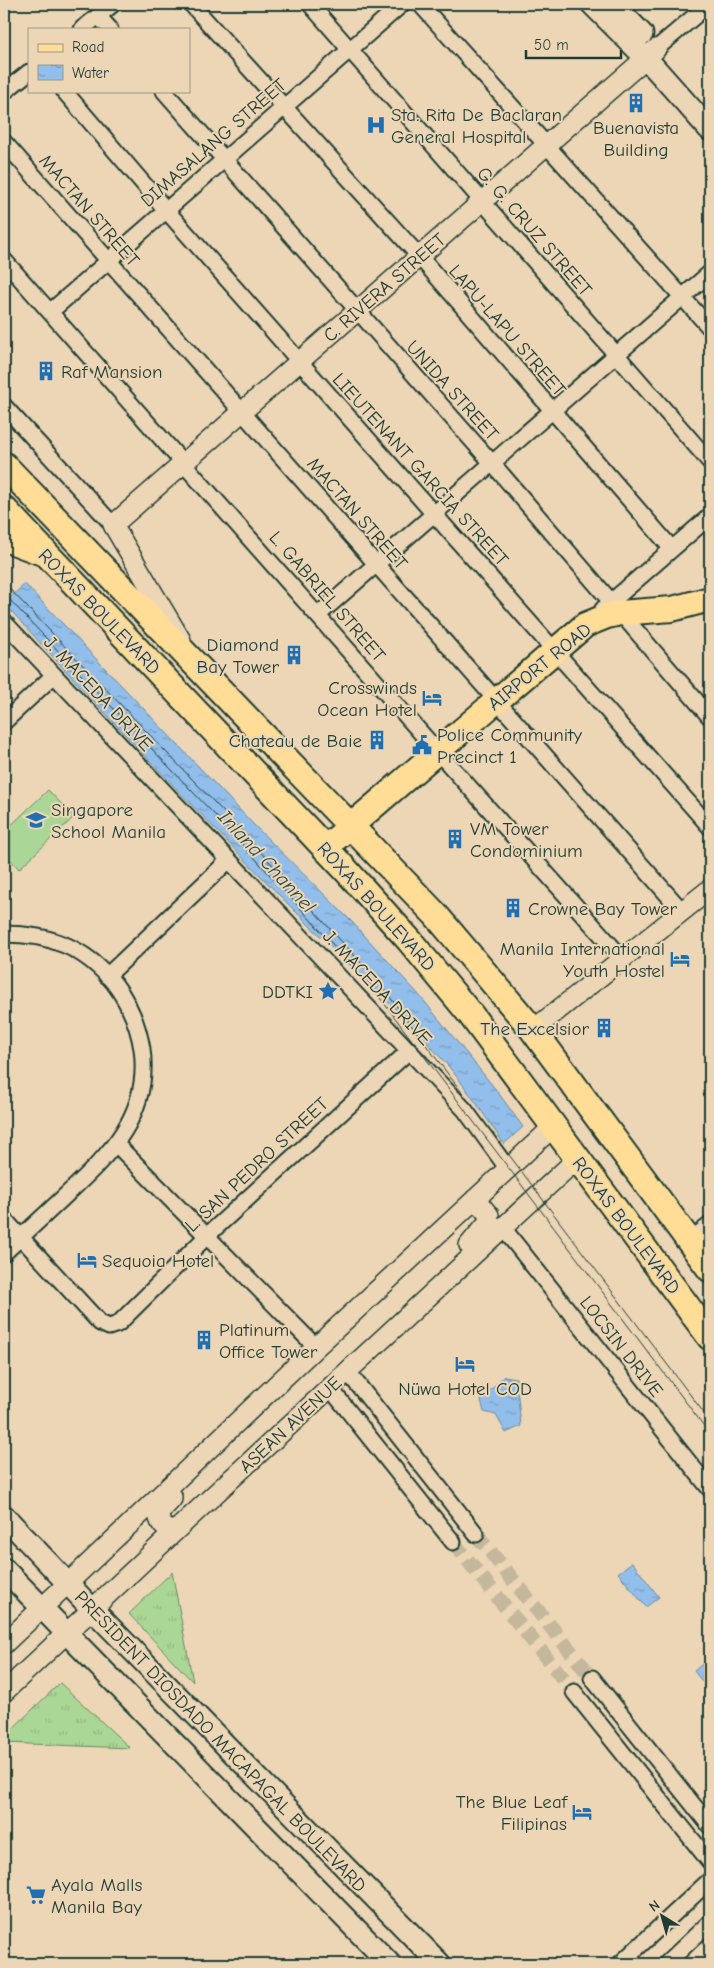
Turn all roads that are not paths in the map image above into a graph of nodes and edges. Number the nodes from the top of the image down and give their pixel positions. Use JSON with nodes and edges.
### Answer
{"nodes":[{"id":1,"x":113,"y":4,"type":"edge"},
{"id":2,"x":191,"y":4,"type":"edge"},
{"id":3,"x":310,"y":4,"type":"edge"},
{"id":4,"x":402,"y":4,"type":"edge"},
{"id":5,"x":420,"y":4,"type":"edge"},
{"id":6,"x":592,"y":4,"type":"edge"},
{"id":7,"x":613,"y":4,"type":"edge"},
{"id":8,"x":709,"y":4,"type":"edge"},
{"id":9,"x":98,"y":16,"type":"junction"},
{"id":10,"x":83,"y":28,"type":"edge"},
{"id":11,"x":109,"y":28,"type":"edge"},
{"id":12,"x":349,"y":50,"type":"junction"},
{"id":13,"x":651,"y":53,"type":"junction"},
{"id":14,"x":28,"y":73,"type":"edge"},
{"id":15,"x":4,"y":92,"type":"edge"},
{"id":16,"x":65,"y":92,"type":"edge"},
{"id":17,"x":165,"y":92,"type":"edge"},
{"id":18,"x":284,"y":107,"type":"junction"},
{"id":19,"x":710,"y":108,"type":"edge"},
{"id":20,"x":710,"y":130,"type":"edge"},
{"id":21,"x":4,"y":142,"type":"edge"},
{"id":22,"x":546,"y":146,"type":"junction"},
{"id":23,"x":224,"y":159,"type":"junction"},
{"id":24,"x":483,"y":200,"type":"junction"},
{"id":25,"x":166,"y":210,"type":"junction"},
{"id":26,"x":419,"y":256,"type":"junction"},
{"id":27,"x":4,"y":260,"type":"edge"},
{"id":28,"x":108,"y":260,"type":"junction"},
{"id":29,"x":710,"y":273,"type":"edge"},
{"id":30,"x":683,"y":296,"type":"junction"},
{"id":31,"x":356,"y":311,"type":"junction"},
{"id":32,"x":50,"y":312,"type":"junction"},
{"id":33,"x":710,"y":328,"type":"edge"},
{"id":34,"x":616,"y":354,"type":"junction"},
{"id":35,"x":299,"y":362,"type":"junction"},
{"id":36,"x":4,"y":406,"type":"edge"},
{"id":37,"x":551,"y":411,"type":"junction"},
{"id":38,"x":242,"y":412,"type":"junction"},
{"id":39,"x":710,"y":462,"type":"edge"},
{"id":40,"x":184,"y":463,"type":"junction"},
{"id":41,"x":492,"y":463,"type":"junction"},
{"id":42,"x":4,"y":465,"type":"edge"},
{"id":43,"x":4,"y":509,"type":"edge"},
{"id":44,"x":433,"y":514,"type":"junction"},
{"id":45,"x":710,"y":516,"type":"edge"},
{"id":46,"x":113,"y":525,"type":"junction"},
{"id":47,"x":4,"y":538,"type":"edge"},
{"id":48,"x":672,"y":549,"type":"junction"},
{"id":49,"x":47,"y":554,"type":"junction"},
{"id":50,"x":376,"y":564,"type":"junction"},
{"id":51,"x":710,"y":599,"type":"edge"},
{"id":52,"x":615,"y":608,"type":"junction"},
{"id":53,"x":318,"y":615,"type":"junction"},
{"id":54,"x":4,"y":622,"type":"edge"},
{"id":55,"x":555,"y":650,"type":"junction"},
{"id":56,"x":198,"y":667,"type":"junction"},
{"id":57,"x":54,"y":675,"type":"junction"},
{"id":58,"x":495,"y":701,"type":"junction"},
{"id":59,"x":710,"y":714,"type":"edge"},
{"id":60,"x":4,"y":722,"type":"edge"},
{"id":61,"x":437,"y":752,"type":"junction"},
{"id":62,"x":349,"y":826,"type":"junction"},
{"id":63,"x":710,"y":827,"type":"edge"},
{"id":64,"x":325,"y":848,"type":"junction"},
{"id":65,"x":229,"y":860,"type":"junction"},
{"id":66,"x":708,"y":896,"type":"edge"},
{"id":67,"x":682,"y":911,"type":"junction"},
{"id":68,"x":4,"y":934,"type":"edge"},
{"id":69,"x":623,"y":959,"type":"junction"},
{"id":70,"x":107,"y":976,"type":"junction"},
{"id":71,"x":533,"y":1030,"type":"junction"},
{"id":72,"x":410,"y":1050,"type":"junction"},
{"id":73,"x":554,"y":1126,"type":"junction"},
{"id":74,"x":116,"y":1144,"type":"junction"},
{"id":75,"x":578,"y":1158,"type":"junction"},
{"id":76,"x":508,"y":1169,"type":"junction"},
{"id":77,"x":475,"y":1199,"type":"junction"},
{"id":78,"x":4,"y":1219,"type":"edge"},
{"id":79,"x":710,"y":1225,"type":"edge"},
{"id":80,"x":503,"y":1228,"type":"junction"},
{"id":81,"x":21,"y":1237,"type":"junction"},
{"id":82,"x":207,"y":1237,"type":"junction"},
{"id":83,"x":689,"y":1241,"type":"junction"},
{"id":84,"x":4,"y":1253,"type":"edge"},
{"id":85,"x":461,"y":1266,"type":"junction"},
{"id":86,"x":710,"y":1269,"type":"edge"},
{"id":87,"x":710,"y":1338,"type":"edge"},
{"id":88,"x":316,"y":1347,"type":"junction"},
{"id":89,"x":347,"y":1371,"type":"junction"},
{"id":90,"x":330,"y":1388,"type":"junction"},
{"id":91,"x":174,"y":1482,"type":"junction"},
{"id":92,"x":710,"y":1489,"type":"edge"},
{"id":93,"x":4,"y":1516,"type":"edge"},
{"id":94,"x":174,"y":1532,"type":"junction"},
{"id":95,"x":476,"y":1534,"type":"tunnel mouth"},
{"id":96,"x":453,"y":1542,"type":"tunnel mouth"},
{"id":97,"x":4,"y":1569,"type":"edge"},
{"id":98,"x":67,"y":1583,"type":"junction"},
{"id":99,"x":41,"y":1608,"type":"junction"},
{"id":100,"x":92,"y":1610,"type":"junction"},
{"id":101,"x":66,"y":1634,"type":"junction"},
{"id":102,"x":4,"y":1644,"type":"edge"},
{"id":103,"x":592,"y":1678,"type":"tunnel mouth"},
{"id":104,"x":4,"y":1692,"type":"edge"},
{"id":105,"x":574,"y":1692,"type":"tunnel mouth"},
{"id":106,"x":710,"y":1826,"type":"edge"},
{"id":107,"x":710,"y":1862,"type":"edge"},
{"id":108,"x":710,"y":1880,"type":"edge"},
{"id":109,"x":710,"y":1922,"type":"edge"},
{"id":110,"x":390,"y":1964,"type":"edge"},
{"id":111,"x":440,"y":1964,"type":"edge"},
{"id":112,"x":620,"y":1964,"type":"edge"},
{"id":113,"x":666,"y":1964,"type":"edge"}],
"edges":[{"from":1,"to":9,"type":"street"},
{"from":2,"to":18,"type":"street","name":"LAPU-LAPU STREET"},
{"from":3,"to":12,"type":"street","name":"G. G. CRUZ STREET"},
{"from":4,"to":12,"type":"street","name":"DIMASALANG STREET"},
{"from":5,"to":22,"type":"street"},
{"from":6,"to":13,"type":"main road"},
{"from":7,"to":13,"type":"main road"},
{"from":8,"to":13,"type":"street"},
{"from":9,"to":10,"type":"street"},
{"from":9,"to":11,"type":"street"},
{"from":12,"to":18,"type":"street","name":"DIMASALANG STREET"},
{"from":12,"to":24,"type":"street","name":"G. G. CRUZ STREET"},
{"from":13,"to":19,"type":"main road"},
{"from":13,"to":20,"type":"main road"},
{"from":13,"to":22,"type":"street","name":"C. RIVERA STREET"},
{"from":14,"to":15,"type":"street"},
{"from":16,"to":25,"type":"street","name":"LIEUTENANT GARCIA STREET"},
{"from":17,"to":23,"type":"street","name":"UNIDA STREET"},
{"from":18,"to":23,"type":"street","name":"DIMASALANG STREET"},
{"from":18,"to":26,"type":"street","name":"LAPU-LAPU STREET"},
{"from":21,"to":28,"type":"street","name":"MACTAN STREET"},
{"from":22,"to":24,"type":"street","name":"C. RIVERA STREET"},
{"from":22,"to":30,"type":"street"},
{"from":23,"to":25,"type":"street","name":"DIMASALANG STREET"},
{"from":23,"to":31,"type":"street","name":"UNIDA STREET"},
{"from":24,"to":26,"type":"street","name":"C. RIVERA STREET"},
{"from":24,"to":34,"type":"street","name":"G. G. CRUZ STREET"},
{"from":25,"to":28,"type":"street","name":"DIMASALANG STREET"},
{"from":25,"to":35,"type":"street","name":"LIEUTENANT GARCIA STREET"},
{"from":26,"to":31,"type":"street","name":"C. RIVERA STREET"},
{"from":26,"to":37,"type":"street","name":"LAPU-LAPU STREET"},
{"from":27,"to":32,"type":"street","name":"L. GABRIEL STREET"},
{"from":28,"to":32,"type":"street","name":"DIMASALANG STREET"},
{"from":28,"to":38,"type":"street","name":"MACTAN STREET"},
{"from":29,"to":30,"type":"street"},
{"from":30,"to":33,"type":"street"},
{"from":30,"to":34,"type":"street"},
{"from":31,"to":35,"type":"street","name":"C. RIVERA STREET"},
{"from":31,"to":41,"type":"street","name":"UNIDA STREET"},
{"from":32,"to":40,"type":"street","name":"L. GABRIEL STREET"},
{"from":34,"to":37,"type":"street"},
{"from":34,"to":39,"type":"street","name":"G. G. CRUZ STREET"},
{"from":35,"to":38,"type":"street","name":"C. RIVERA STREET"},
{"from":35,"to":44,"type":"street","name":"LIEUTENANT GARCIA STREET"},
{"from":36,"to":46,"type":"street"},
{"from":37,"to":41,"type":"street"},
{"from":37,"to":48,"type":"street","name":"LAPU-LAPU STREET"},
{"from":38,"to":40,"type":"street","name":"C. RIVERA STREET"},
{"from":38,"to":50,"type":"street","name":"MACTAN STREET"},
{"from":40,"to":46,"type":"street","name":"C. RIVERA STREET"},
{"from":40,"to":53,"type":"street","name":"L. GABRIEL STREET"},
{"from":41,"to":44,"type":"street"},
{"from":41,"to":52,"type":"street","name":"UNIDA STREET"},
{"from":42,"to":56,"type":"highway","name":"ROXAS BOULEVARD"},
{"from":43,"to":49,"type":"highway","name":"ROXAS BOULEVARD"},
{"from":44,"to":50,"type":"street"},
{"from":44,"to":55,"type":"street","name":"LIEUTENANT GARCIA STREET"},
{"from":45,"to":48,"type":"street"},
{"from":46,"to":56,"type":"street"},
{"from":47,"to":49,"type":"highway"},
{"from":48,"to":52,"type":"street"},
{"from":49,"to":64,"type":"highway","name":"ROXAS BOULEVARD"},
{"from":50,"to":53,"type":"street"},
{"from":50,"to":58,"type":"street","name":"MACTAN STREET"},
{"from":51,"to":52,"type":"main road","name":"AIRPORT ROAD"},
{"from":52,"to":55,"type":"main road","name":"AIRPORT ROAD"},
{"from":52,"to":59,"type":"street","name":"UNIDA STREET"},
{"from":53,"to":61,"type":"street","name":"L. GABRIEL STREET"},
{"from":54,"to":57,"type":"street","name":"J. MACEDA DRIVE"},
{"from":55,"to":58,"type":"main road","name":"AIRPORT ROAD"},
{"from":55,"to":63,"type":"street","name":"LIEUTENANT GARCIA STREET"},
{"from":56,"to":62,"type":"highway","name":"ROXAS BOULEVARD"},
{"from":57,"to":60,"type":"street"},
{"from":57,"to":65,"type":"street","name":"J. MACEDA DRIVE"},
{"from":58,"to":61,"type":"main road","name":"AIRPORT ROAD"},
{"from":58,"to":67,"type":"street","name":"MACTAN STREET"},
{"from":61,"to":62,"type":"main road","name":"AIRPORT ROAD"},
{"from":61,"to":69,"type":"street","name":"L. GABRIEL STREET"},
{"from":62,"to":64,"type":"main road","name":"AIRPORT ROAD"},
{"from":62,"to":71,"type":"highway","name":"ROXAS BOULEVARD"},
{"from":64,"to":73,"type":"highway","name":"ROXAS BOULEVARD"},
{"from":65,"to":70,"type":"street"},
{"from":65,"to":72,"type":"street","name":"J. MACEDA DRIVE"},
{"from":66,"to":67,"type":"street"},
{"from":67,"to":69,"type":"street"},
{"from":68,"to":70,"type":"street"},
{"from":69,"to":71,"type":"street"},
{"from":70,"to":74,"type":"street"},
{"from":71,"to":83,"type":"highway","name":"ROXAS BOULEVARD"},
{"from":72,"to":76,"type":"street","name":"J. MACEDA DRIVE"},
{"from":72,"to":82,"type":"street","name":"L. SAN PEDRO STREET"},
{"from":73,"to":75,"type":"highway","name":"ROXAS BOULEVARD"},
{"from":73,"to":76,"type":"street","name":"ASEAN AVENUE"},
{"from":74,"to":81,"type":"street"},
{"from":74,"to":82,"type":"street"},
{"from":75,"to":80,"type":"street","name":"ASEAN AVENUE"},
{"from":75,"to":87,"type":"highway","name":"ROXAS BOULEVARD"},
{"from":76,"to":77,"type":"street","name":"ASEAN AVENUE"},
{"from":77,"to":85,"type":"street"},
{"from":77,"to":88,"type":"street","name":"ASEAN AVENUE"},
{"from":78,"to":81,"type":"street"},
{"from":79,"to":83,"type":"street"},
{"from":80,"to":85,"type":"street","name":"ASEAN AVENUE"},
{"from":80,"to":92,"type":"street","name":"LOCSIN DRIVE"},
{"from":81,"to":82,"type":"street","name":"L. SAN PEDRO STREET"},
{"from":81,"to":84,"type":"street"},
{"from":82,"to":88,"type":"street"},
{"from":83,"to":86,"type":"highway","name":"ROXAS BOULEVARD"},
{"from":85,"to":89,"type":"street","name":"ASEAN AVENUE"},
{"from":88,"to":91,"type":"street","name":"ASEAN AVENUE"},
{"from":89,"to":90,"type":"street","name":"ASEAN AVENUE"},
{"from":89,"to":95,"type":"street"},
{"from":90,"to":94,"type":"street","name":"ASEAN AVENUE"},
{"from":90,"to":96,"type":"street"},
{"from":91,"to":94,"type":"street"},
{"from":91,"to":98,"type":"street","name":"ASEAN AVENUE"},
{"from":93,"to":98,"type":"main road","name":"PRESIDENT DIOSDADO MACAPAGAL BOULEVARD"},
{"from":94,"to":100,"type":"street","name":"ASEAN AVENUE"},
{"from":97,"to":99,"type":"main road","name":"PRESIDENT DIOSDADO MACAPAGAL BOULEVARD"},
{"from":98,"to":99,"type":"street","name":"ASEAN AVENUE"},
{"from":98,"to":100,"type":"main road","name":"PRESIDENT DIOSDADO MACAPAGAL BOULEVARD"},
{"from":99,"to":101,"type":"main road","name":"PRESIDENT DIOSDADO MACAPAGAL BOULEVARD"},
{"from":99,"to":102,"type":"street","name":"ASEAN AVENUE"},
{"from":100,"to":101,"type":"street","name":"ASEAN AVENUE"},
{"from":100,"to":111,"type":"main road","name":"PRESIDENT DIOSDADO MACAPAGAL BOULEVARD"},
{"from":101,"to":104,"type":"street","name":"ASEAN AVENUE"},
{"from":101,"to":110,"type":"main road","name":"PRESIDENT DIOSDADO MACAPAGAL BOULEVARD"},
{"from":103,"to":106,"type":"street"},
{"from":105,"to":107,"type":"street"},
{"from":108,"to":112,"type":"street"},
{"from":109,"to":113,"type":"street"}]}
